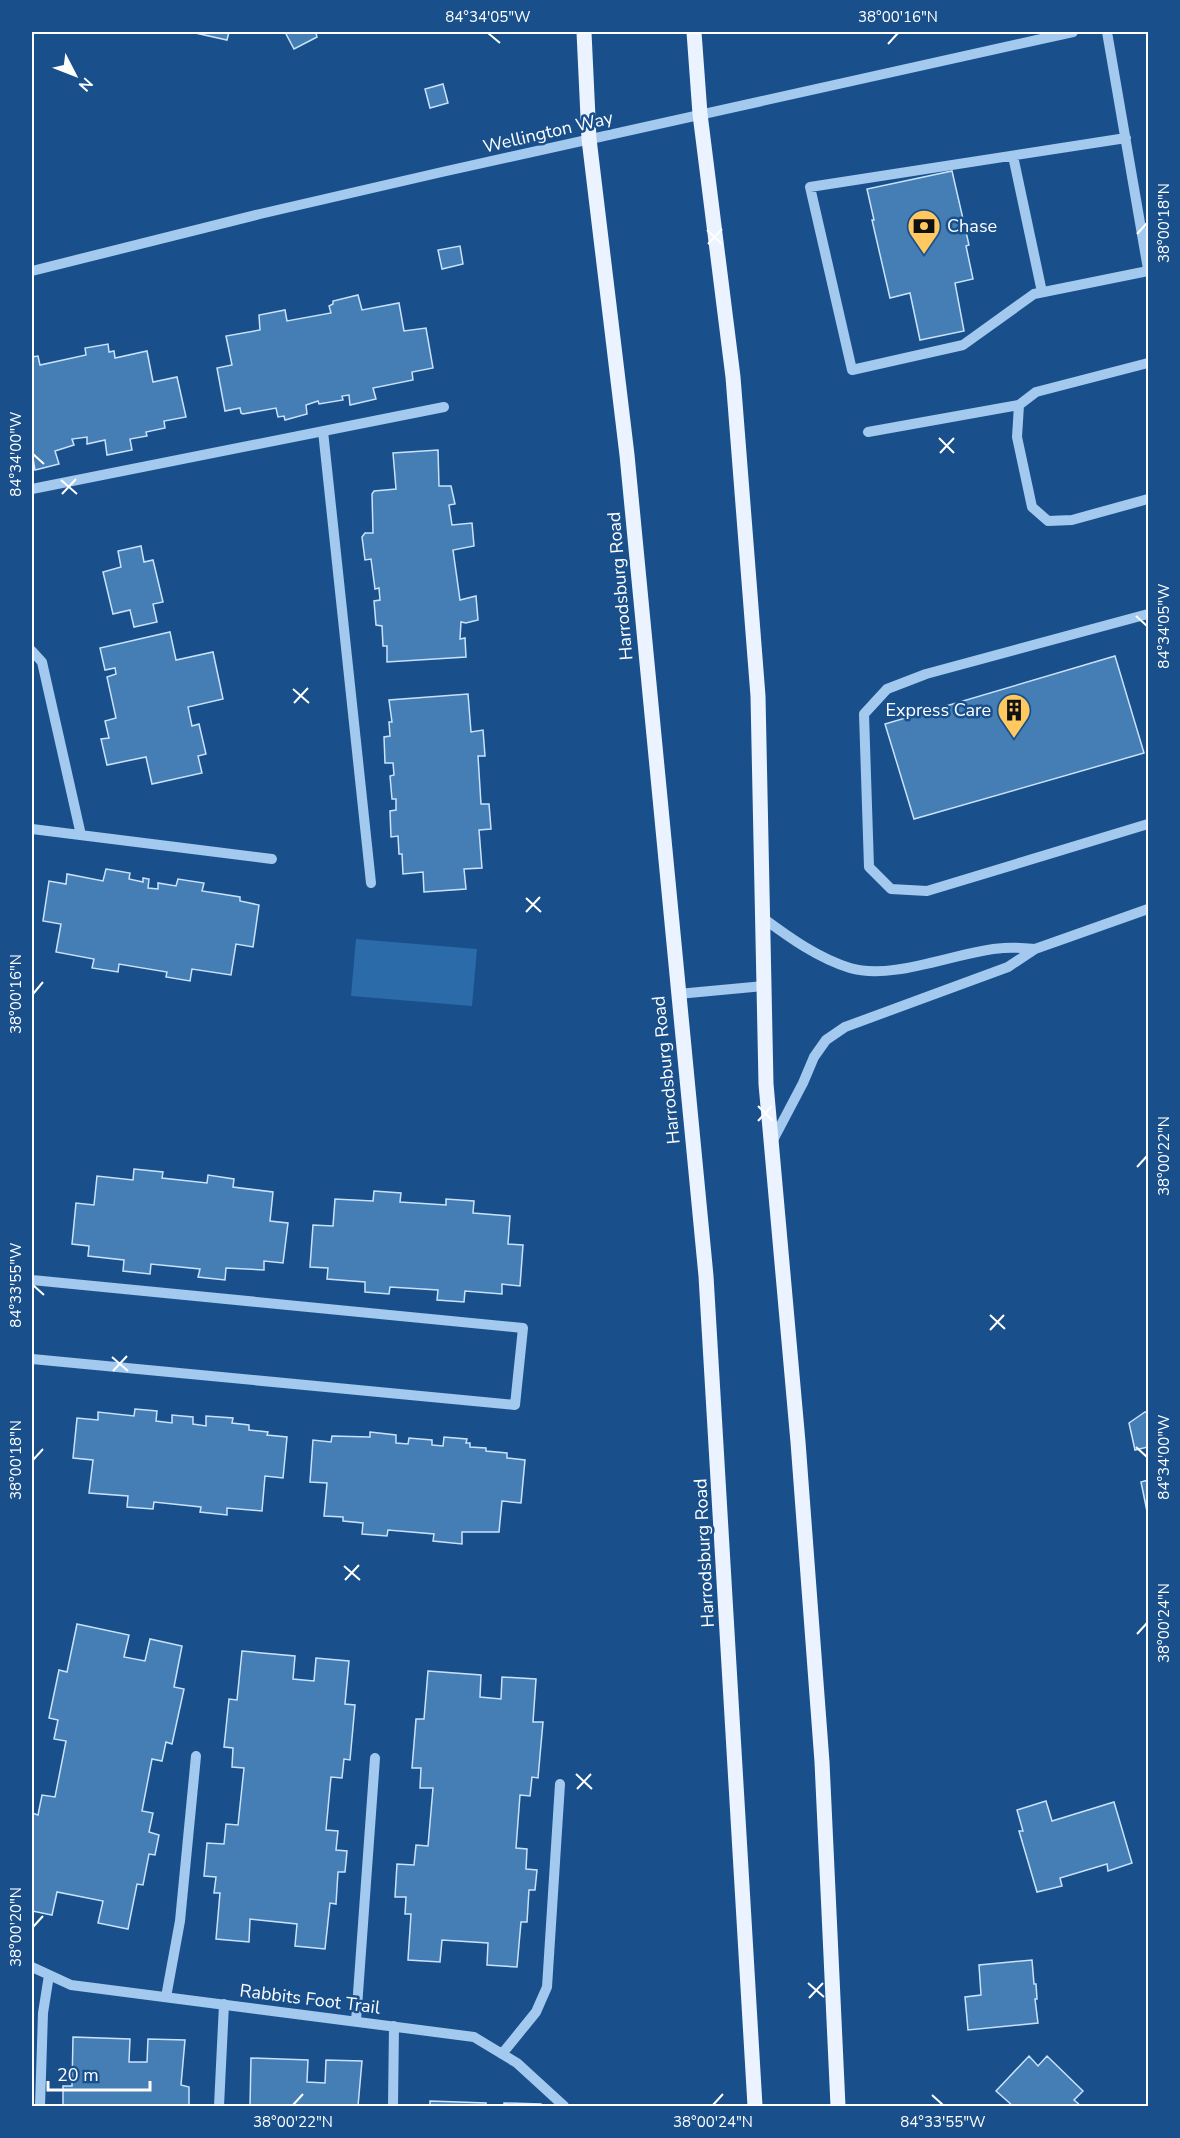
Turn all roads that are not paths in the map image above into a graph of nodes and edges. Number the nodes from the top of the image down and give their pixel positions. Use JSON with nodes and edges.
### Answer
{"nodes":[{"id":1,"x":584,"y":32,"type":"edge"},
{"id":2,"x":694,"y":32,"type":"edge"},
{"id":3,"x":1073,"y":32,"type":"edge"},
{"id":4,"x":1107,"y":32,"type":"edge"},
{"id":5,"x":700,"y":114,"type":"junction"},
{"id":6,"x":1126,"y":138,"type":"junction"},
{"id":7,"x":589,"y":139,"type":"junction"},
{"id":8,"x":1012,"y":156,"type":"junction"},
{"id":9,"x":1149,"y":270,"type":"edge"},
{"id":10,"x":32,"y":271,"type":"edge"},
{"id":11,"x":1038,"y":293,"type":"junction"},
{"id":12,"x":1149,"y":363,"type":"edge"},
{"id":13,"x":1019,"y":405,"type":"junction"},
{"id":14,"x":444,"y":407,"type":"dead end"},
{"id":15,"x":323,"y":432,"type":"junction"},
{"id":16,"x":868,"y":432,"type":"dead end"},
{"id":17,"x":32,"y":489,"type":"edge"},
{"id":18,"x":1149,"y":499,"type":"edge"},
{"id":19,"x":1149,"y":614,"type":"edge"},
{"id":20,"x":32,"y":651,"type":"edge"},
{"id":21,"x":1149,"y":824,"type":"edge"},
{"id":22,"x":32,"y":829,"type":"edge"},
{"id":23,"x":81,"y":836,"type":"junction"},
{"id":24,"x":272,"y":860,"type":"dead end"},
{"id":25,"x":371,"y":883,"type":"dead end"},
{"id":26,"x":1149,"y":909,"type":"edge"},
{"id":27,"x":763,"y":918,"type":"junction"},
{"id":28,"x":1035,"y":949,"type":"junction"},
{"id":29,"x":764,"y":986,"type":"junction"},
{"id":30,"x":678,"y":994,"type":"junction"},
{"id":31,"x":772,"y":1142,"type":"junction"},
{"id":32,"x":32,"y":1280,"type":"edge"},
{"id":33,"x":32,"y":1359,"type":"edge"},
{"id":34,"x":196,"y":1756,"type":"dead end"},
{"id":35,"x":375,"y":1758,"type":"dead end"},
{"id":36,"x":560,"y":1784,"type":"dead end"},
{"id":37,"x":32,"y":1967,"type":"edge"},
{"id":38,"x":49,"y":1975,"type":"junction"},
{"id":39,"x":166,"y":1997,"type":"junction"},
{"id":40,"x":224,"y":2004,"type":"junction"},
{"id":41,"x":356,"y":2021,"type":"junction"},
{"id":42,"x":394,"y":2026,"type":"junction"},
{"id":43,"x":502,"y":2054,"type":"junction"},
{"id":44,"x":40,"y":2106,"type":"edge"},
{"id":45,"x":219,"y":2106,"type":"edge"},
{"id":46,"x":393,"y":2106,"type":"edge"},
{"id":47,"x":564,"y":2106,"type":"edge"},
{"id":48,"x":755,"y":2106,"type":"edge"},
{"id":49,"x":838,"y":2106,"type":"edge"}],
"edges":[{"from":1,"to":7,"type":"main road","name":"Harrodsburg Road"},
{"from":2,"to":5,"type":"main road"},
{"from":3,"to":5,"type":"street","name":"Wellington Way"},
{"from":4,"to":6,"type":"street"},
{"from":5,"to":7,"type":"street","name":"Wellington Way"},
{"from":5,"to":27,"type":"main road"},
{"from":6,"to":8,"type":"street"},
{"from":6,"to":9,"type":"street"},
{"from":7,"to":10,"type":"street","name":"Wellington Way"},
{"from":7,"to":30,"type":"main road","name":"Harrodsburg Road"},
{"from":8,"to":11,"type":"street"},
{"from":8,"to":11,"type":"street"},
{"from":9,"to":11,"type":"street"},
{"from":12,"to":13,"type":"street"},
{"from":13,"to":16,"type":"street"},
{"from":13,"to":18,"type":"street"},
{"from":14,"to":15,"type":"street"},
{"from":15,"to":17,"type":"street"},
{"from":15,"to":25,"type":"street"},
{"from":19,"to":21,"type":"street"},
{"from":20,"to":23,"type":"street"},
{"from":22,"to":23,"type":"street"},
{"from":23,"to":24,"type":"street"},
{"from":26,"to":28,"type":"street"},
{"from":27,"to":28,"type":"street"},
{"from":27,"to":29,"type":"main road"},
{"from":28,"to":31,"type":"street"},
{"from":29,"to":30,"type":"street"},
{"from":29,"to":31,"type":"main road"},
{"from":30,"to":48,"type":"main road","name":"Harrodsburg Road"},
{"from":31,"to":49,"type":"main road"},
{"from":32,"to":33,"type":"street"},
{"from":34,"to":39,"type":"street"},
{"from":35,"to":41,"type":"street"},
{"from":36,"to":43,"type":"street"},
{"from":37,"to":38,"type":"street","name":"Rabbits Foot Trail"},
{"from":38,"to":39,"type":"street","name":"Rabbits Foot Trail"},
{"from":38,"to":44,"type":"street"},
{"from":39,"to":40,"type":"street","name":"Rabbits Foot Trail"},
{"from":40,"to":41,"type":"street","name":"Rabbits Foot Trail"},
{"from":40,"to":45,"type":"street"},
{"from":41,"to":42,"type":"street","name":"Rabbits Foot Trail"},
{"from":42,"to":43,"type":"street","name":"Rabbits Foot Trail"},
{"from":42,"to":46,"type":"street"},
{"from":43,"to":47,"type":"street","name":"Rabbits Foot Trail"}]}
